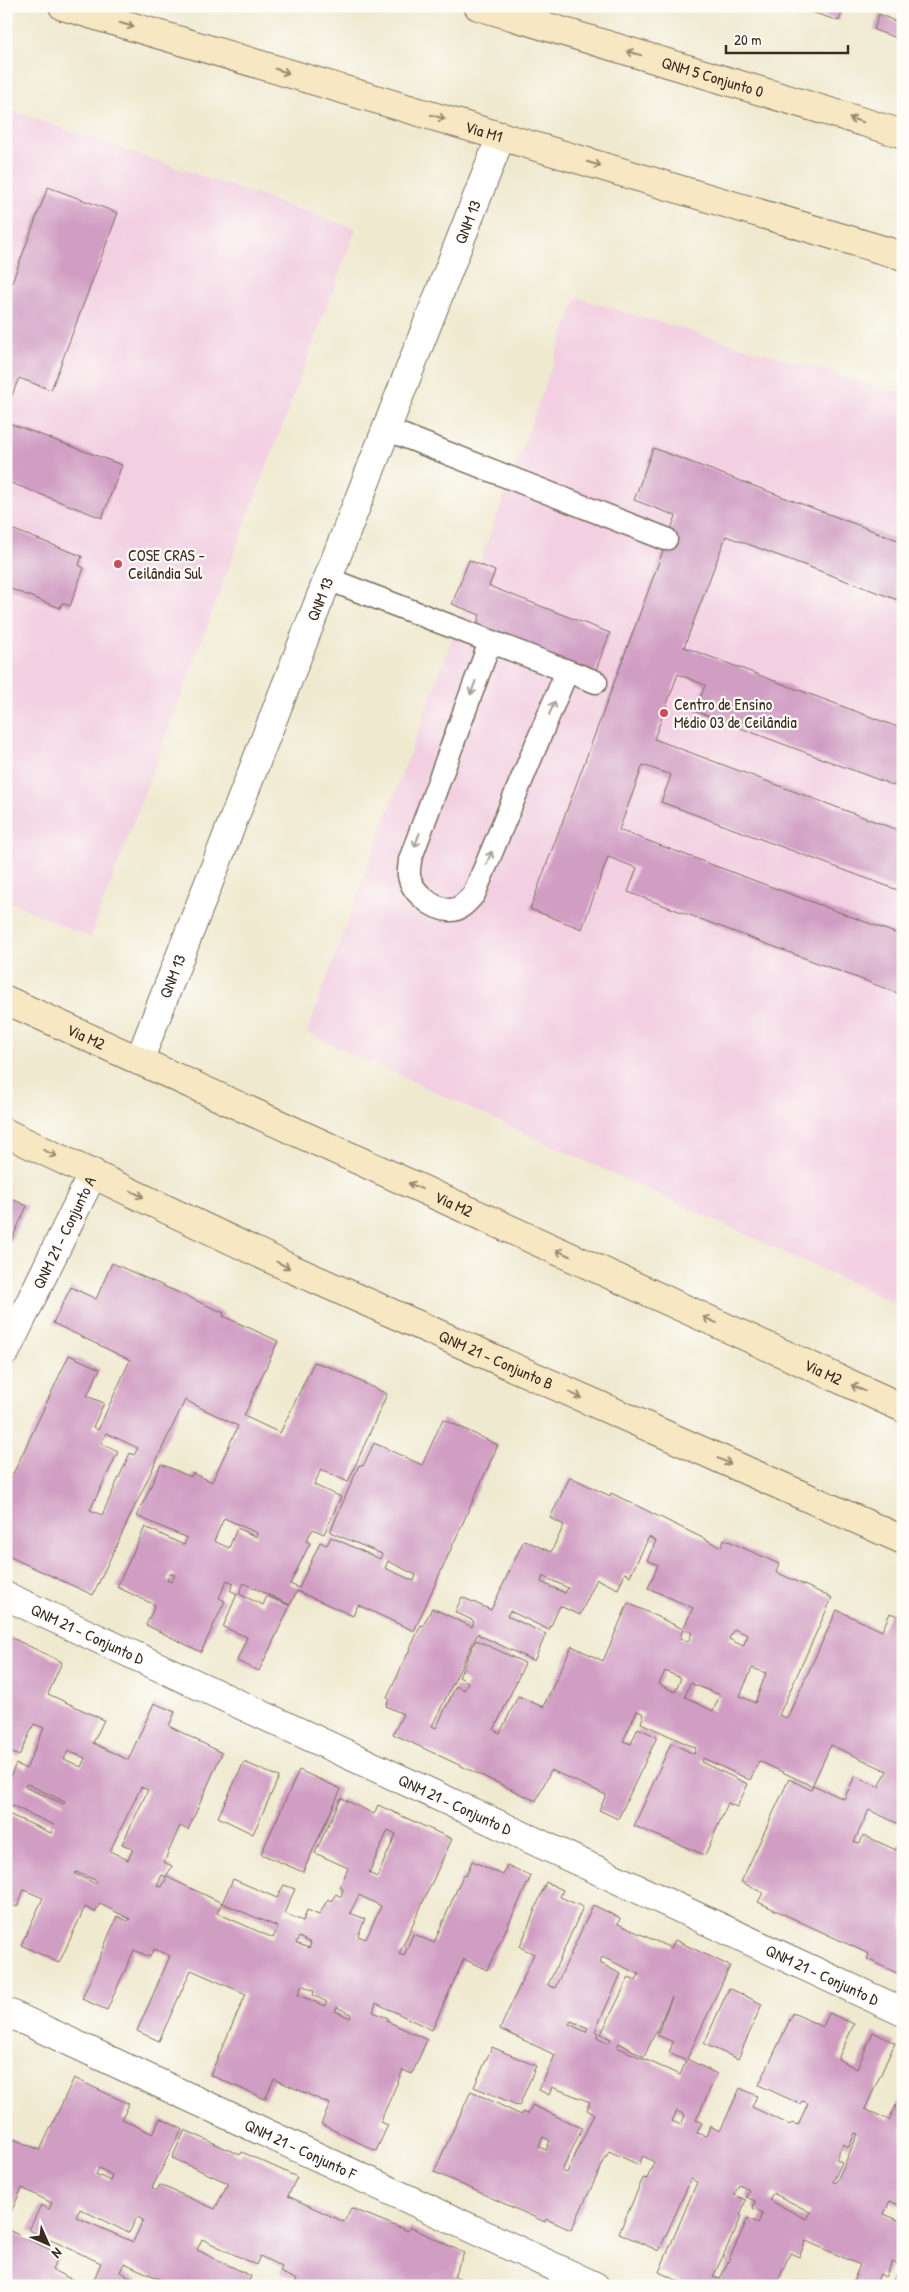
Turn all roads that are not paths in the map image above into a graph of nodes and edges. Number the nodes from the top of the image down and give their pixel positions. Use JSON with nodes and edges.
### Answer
{"nodes":[{"id":1,"x":63,"y":6,"type":"edge"},
{"id":2,"x":478,"y":6,"type":"edge"},
{"id":3,"x":524,"y":13,"type":"edge"},
{"id":4,"x":903,"y":134,"type":"edge"},
{"id":5,"x":501,"y":136,"type":"junction"},
{"id":6,"x":903,"y":256,"type":"edge"},
{"id":7,"x":386,"y":429,"type":"junction"},
{"id":8,"x":666,"y":539,"type":"dead end"},
{"id":9,"x":328,"y":579,"type":"junction"},
{"id":10,"x":490,"y":642,"type":"junction"},
{"id":11,"x":567,"y":671,"type":"junction"},
{"id":12,"x":596,"y":682,"type":"dead end"},
{"id":13,"x":6,"y":1000,"type":"edge"},
{"id":14,"x":139,"y":1061,"type":"junction"},
{"id":15,"x":6,"y":1133,"type":"edge"},
{"id":16,"x":93,"y":1173,"type":"junction"},
{"id":17,"x":6,"y":1351,"type":"edge"},
{"id":18,"x":903,"y":1408,"type":"edge"},
{"id":19,"x":903,"y":1540,"type":"edge"},
{"id":20,"x":6,"y":1596,"type":"edge"},
{"id":21,"x":6,"y":2012,"type":"edge"},
{"id":22,"x":903,"y":2012,"type":"edge"},
{"id":23,"x":595,"y":2286,"type":"edge"}],
"edges":[{"from":1,"to":5,"type":"main road","name":"Via M1","one_way":true},
{"from":2,"to":3,"type":"main road","name":"QNM 5 Conjunto 0"},
{"from":4,"to":3,"type":"main road","name":"QNM 5 Conjunto 0","one_way":true},
{"from":5,"to":6,"type":"main road","name":"Via M1","one_way":true},
{"from":5,"to":7,"type":"street","name":"QNM 13"},
{"from":7,"to":8,"type":"lane"},
{"from":7,"to":9,"type":"street","name":"QNM 13"},
{"from":9,"to":10,"type":"lane"},
{"from":9,"to":14,"type":"street","name":"QNM 13"},
{"from":10,"to":11,"type":"lane"},
{"from":10,"to":11,"type":"lane","one_way":true},
{"from":11,"to":12,"type":"lane"},
{"from":13,"to":14,"type":"main road","name":"Via M2"},
{"from":18,"to":14,"type":"main road","name":"Via M2","one_way":true},
{"from":15,"to":16,"type":"main road","name":"QNM 21 - Conjunto A","one_way":true},
{"from":16,"to":17,"type":"street","name":"QNM 21 - Conjunto A"},
{"from":16,"to":19,"type":"main road","name":"QNM 21 - Conjunto B","one_way":true},
{"from":20,"to":22,"type":"street","name":"QNM 21 - Conjunto D"},
{"from":21,"to":23,"type":"street","name":"QNM 21 - Conjunto F"}]}
